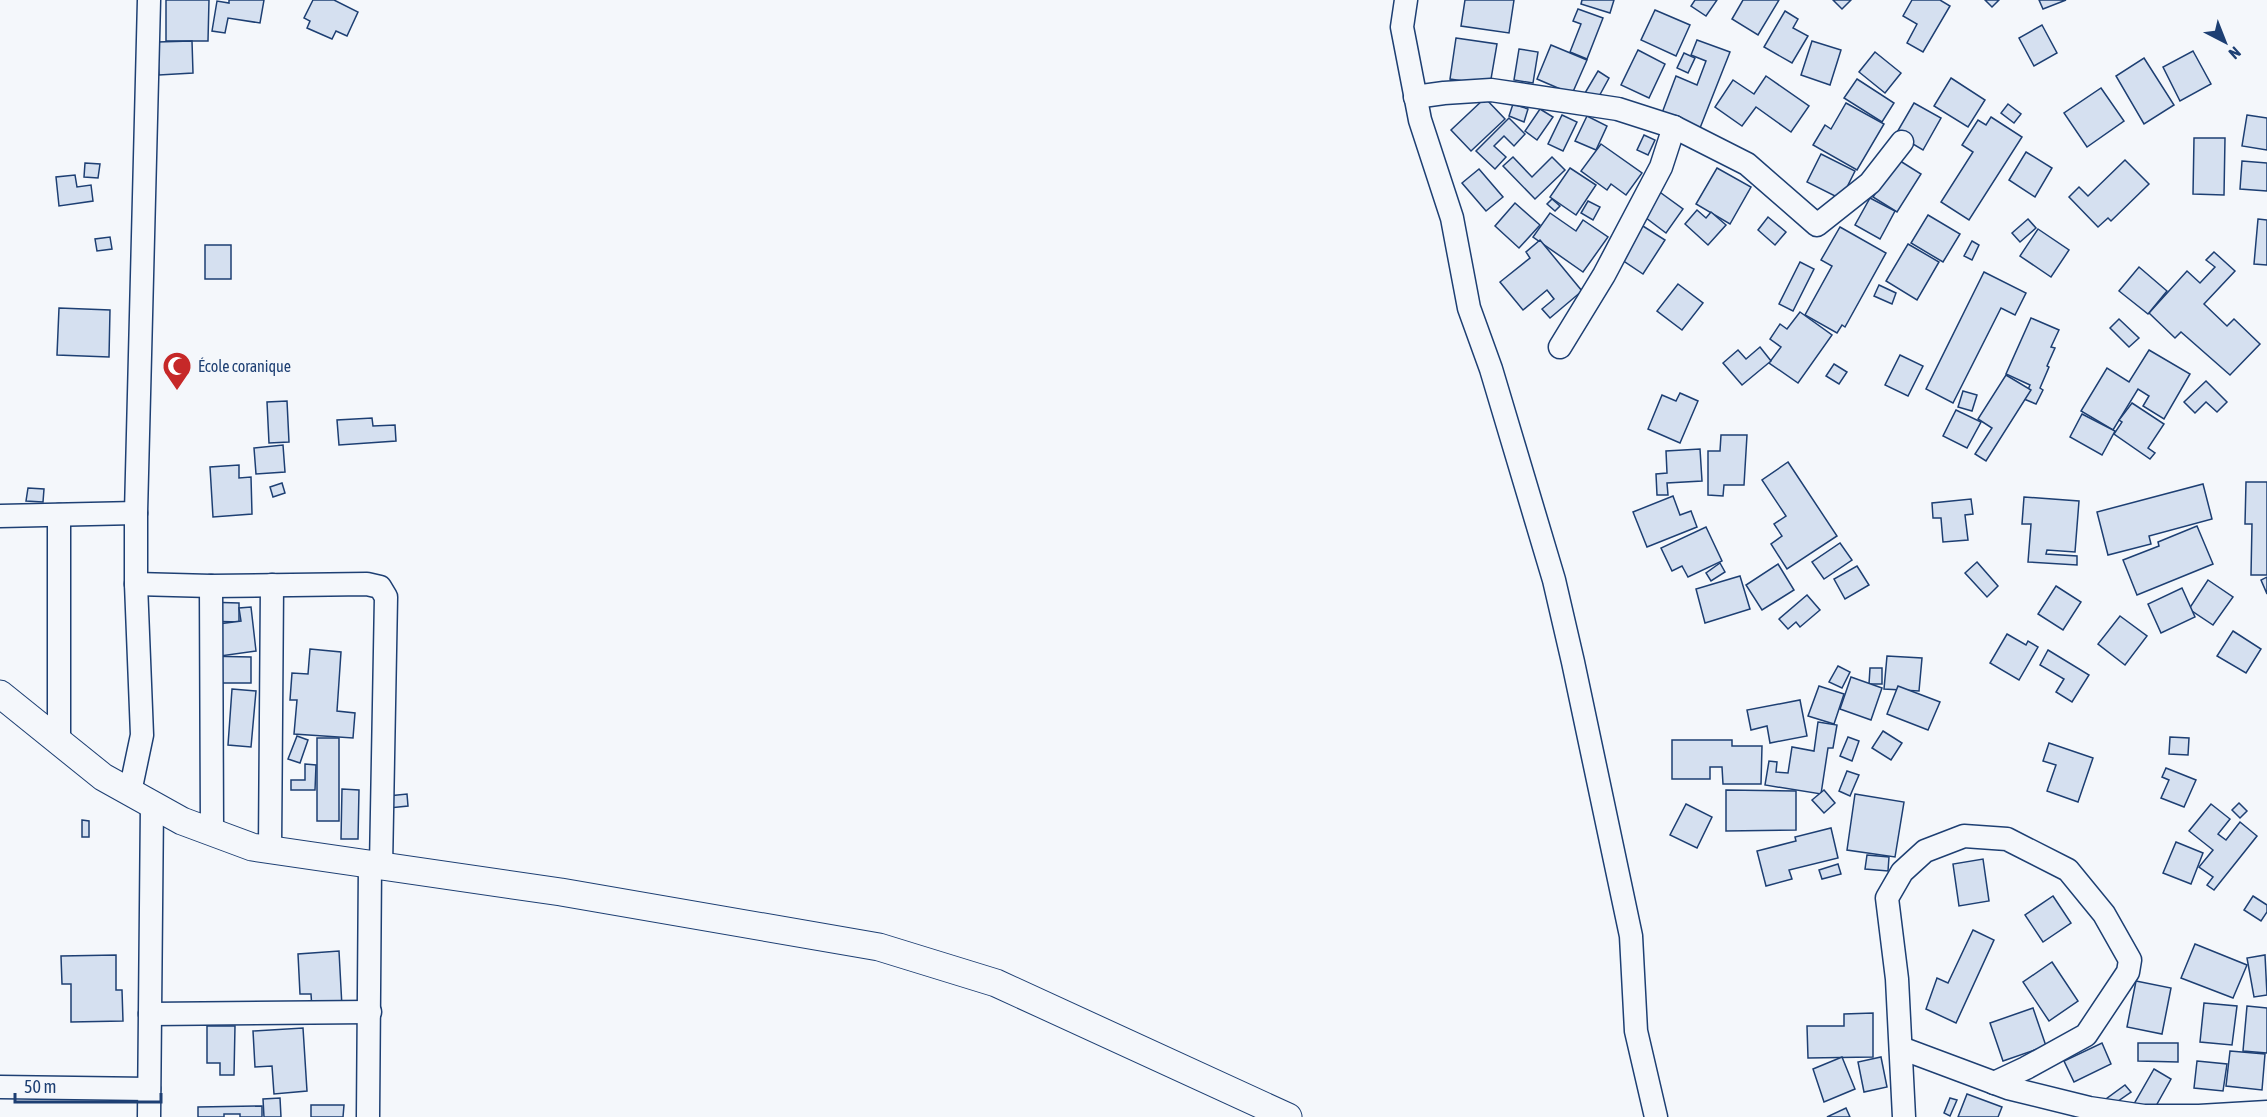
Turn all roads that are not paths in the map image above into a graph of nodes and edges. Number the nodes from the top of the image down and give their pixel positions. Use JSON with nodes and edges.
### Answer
{"nodes":[{"id":1,"x":149,"y":0,"type":"edge"},
{"id":2,"x":1406,"y":0,"type":"edge"},
{"id":3,"x":1415,"y":97,"type":"junction"},
{"id":4,"x":1674,"y":127,"type":"junction"},
{"id":5,"x":1902,"y":142,"type":"dead end"},
{"id":6,"x":1560,"y":347,"type":"dead end"},
{"id":7,"x":136,"y":513,"type":"junction"},
{"id":8,"x":59,"y":515,"type":"junction"},
{"id":9,"x":0,"y":516,"type":"edge"},
{"id":10,"x":136,"y":584,"type":"junction"},
{"id":11,"x":272,"y":585,"type":"junction"},
{"id":12,"x":211,"y":586,"type":"junction"},
{"id":13,"x":0,"y":694,"type":"edge"},
{"id":14,"x":59,"y":743,"type":"junction"},
{"id":15,"x":141,"y":798,"type":"junction"},
{"id":16,"x":212,"y":832,"type":"junction"},
{"id":17,"x":270,"y":849,"type":"junction"},
{"id":18,"x":376,"y":865,"type":"junction"},
{"id":19,"x":370,"y":1012,"type":"junction"},
{"id":20,"x":150,"y":1014,"type":"junction"},
{"id":21,"x":1901,"y":1048,"type":"junction"},
{"id":22,"x":1994,"y":1083,"type":"junction"},
{"id":23,"x":0,"y":1087,"type":"edge"},
{"id":24,"x":149,"y":1089,"type":"junction"},
{"id":25,"x":2267,"y":1112,"type":"edge"},
{"id":26,"x":149,"y":1117,"type":"edge"},
{"id":27,"x":368,"y":1117,"type":"edge"},
{"id":28,"x":1288,"y":1117,"type":"edge"},
{"id":29,"x":1656,"y":1117,"type":"edge"},
{"id":30,"x":1904,"y":1117,"type":"edge"}],
"edges":[{"from":1,"to":7,"type":"street"},
{"from":2,"to":3,"type":"street"},
{"from":3,"to":4,"type":"street"},
{"from":3,"to":29,"type":"street"},
{"from":4,"to":5,"type":"street"},
{"from":4,"to":6,"type":"street"},
{"from":7,"to":8,"type":"street"},
{"from":7,"to":10,"type":"street"},
{"from":8,"to":9,"type":"street"},
{"from":8,"to":14,"type":"street"},
{"from":10,"to":12,"type":"street"},
{"from":10,"to":15,"type":"street"},
{"from":11,"to":12,"type":"street"},
{"from":11,"to":17,"type":"street"},
{"from":11,"to":18,"type":"street"},
{"from":12,"to":16,"type":"street"},
{"from":13,"to":14,"type":"main road"},
{"from":14,"to":15,"type":"main road"},
{"from":15,"to":16,"type":"main road"},
{"from":15,"to":20,"type":"street"},
{"from":16,"to":17,"type":"main road"},
{"from":17,"to":18,"type":"main road"},
{"from":18,"to":19,"type":"street"},
{"from":18,"to":28,"type":"main road"},
{"from":19,"to":20,"type":"street"},
{"from":19,"to":27,"type":"street"},
{"from":20,"to":24,"type":"street"},
{"from":21,"to":22,"type":"street"},
{"from":21,"to":22,"type":"street"},
{"from":21,"to":30,"type":"street"},
{"from":22,"to":25,"type":"street"},
{"from":23,"to":24,"type":"street"},
{"from":24,"to":26,"type":"street"}]}
